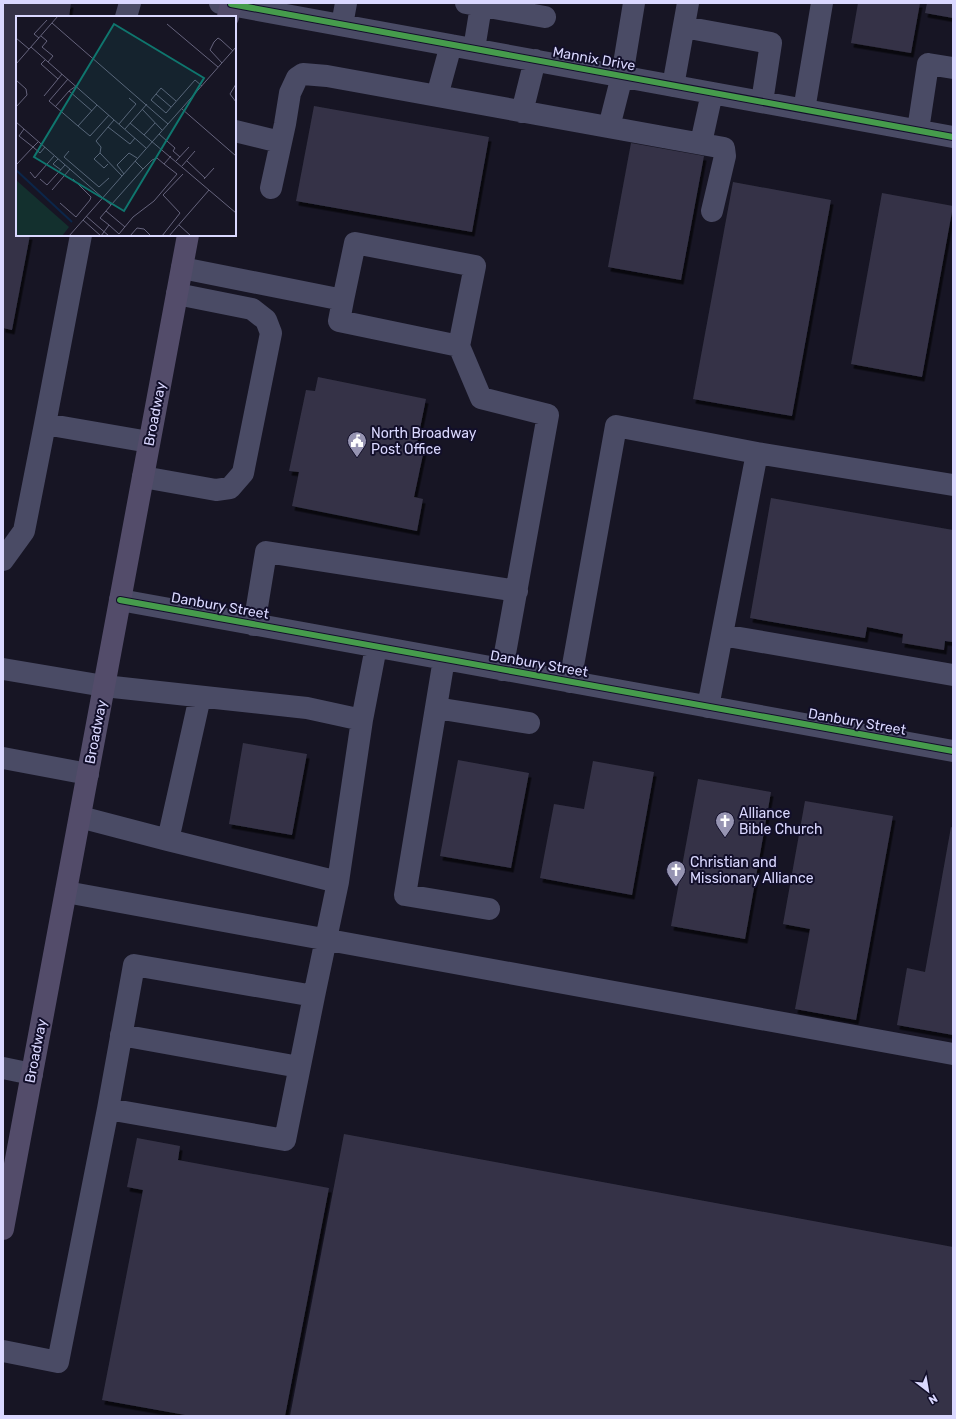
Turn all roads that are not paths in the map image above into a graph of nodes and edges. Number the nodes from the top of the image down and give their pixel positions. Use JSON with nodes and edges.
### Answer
{"nodes":[{"id":1,"x":130,"y":3,"type":"edge"},
{"id":2,"x":346,"y":3,"type":"edge"},
{"id":3,"x":634,"y":3,"type":"edge"},
{"id":4,"x":688,"y":3,"type":"edge"},
{"id":5,"x":822,"y":3,"type":"edge"},
{"id":6,"x":474,"y":4,"type":"edge"},
{"id":7,"x":228,"y":7,"type":"edge"},
{"id":8,"x":126,"y":16,"type":"edge"},
{"id":9,"x":545,"y":17,"type":"dead end"},
{"id":10,"x":342,"y":25,"type":"junction"},
{"id":11,"x":684,"y":27,"type":"junction"},
{"id":12,"x":451,"y":44,"type":"junction"},
{"id":13,"x":474,"y":49,"type":"junction"},
{"id":14,"x":535,"y":60,"type":"junction"},
{"id":15,"x":953,"y":68,"type":"edge"},
{"id":16,"x":622,"y":76,"type":"junction"},
{"id":17,"x":673,"y":86,"type":"junction"},
{"id":18,"x":712,"y":93,"type":"junction"},
{"id":19,"x":437,"y":96,"type":"junction"},
{"id":20,"x":762,"y":102,"type":"junction"},
{"id":21,"x":804,"y":110,"type":"junction"},
{"id":22,"x":522,"y":112,"type":"junction"},
{"id":23,"x":609,"y":127,"type":"junction"},
{"id":24,"x":918,"y":130,"type":"junction"},
{"id":25,"x":236,"y":131,"type":"edge"},
{"id":26,"x":953,"y":137,"type":"edge"},
{"id":27,"x":280,"y":142,"type":"junction"},
{"id":28,"x":701,"y":143,"type":"junction"},
{"id":29,"x":271,"y":188,"type":"dead end"},
{"id":30,"x":712,"y":211,"type":"dead end"},
{"id":31,"x":81,"y":236,"type":"edge"},
{"id":32,"x":188,"y":236,"type":"edge"},
{"id":33,"x":182,"y":268,"type":"junction"},
{"id":34,"x":177,"y":294,"type":"junction"},
{"id":35,"x":343,"y":300,"type":"junction"},
{"id":36,"x":459,"y":346,"type":"junction"},
{"id":37,"x":45,"y":424,"type":"junction"},
{"id":38,"x":149,"y":442,"type":"junction"},
{"id":39,"x":757,"y":453,"type":"junction"},
{"id":40,"x":143,"y":477,"type":"junction"},
{"id":41,"x":953,"y":485,"type":"edge"},
{"id":42,"x":3,"y":560,"type":"edge"},
{"id":43,"x":516,"y":591,"type":"junction"},
{"id":44,"x":120,"y":600,"type":"junction"},
{"id":45,"x":254,"y":625,"type":"junction"},
{"id":46,"x":722,"y":635,"type":"junction"},
{"id":47,"x":376,"y":647,"type":"junction"},
{"id":48,"x":444,"y":659,"type":"junction"},
{"id":49,"x":3,"y":669,"type":"edge"},
{"id":50,"x":502,"y":670,"type":"junction"},
{"id":51,"x":953,"y":675,"type":"edge"},
{"id":52,"x":570,"y":682,"type":"junction"},
{"id":53,"x":104,"y":686,"type":"junction"},
{"id":54,"x":208,"y":698,"type":"junction"},
{"id":55,"x":708,"y":707,"type":"junction"},
{"id":56,"x":436,"y":708,"type":"junction"},
{"id":57,"x":362,"y":720,"type":"junction"},
{"id":58,"x":529,"y":723,"type":"dead end"},
{"id":59,"x":953,"y":751,"type":"edge"},
{"id":60,"x":3,"y":758,"type":"edge"},
{"id":61,"x":88,"y":774,"type":"junction"},
{"id":62,"x":80,"y":817,"type":"junction"},
{"id":63,"x":168,"y":840,"type":"junction"},
{"id":64,"x":338,"y":882,"type":"junction"},
{"id":65,"x":66,"y":892,"type":"junction"},
{"id":66,"x":488,"y":909,"type":"dead end"},
{"id":67,"x":325,"y":939,"type":"junction"},
{"id":68,"x":314,"y":996,"type":"junction"},
{"id":69,"x":121,"y":1035,"type":"junction"},
{"id":70,"x":953,"y":1054,"type":"edge"},
{"id":71,"x":299,"y":1067,"type":"junction"},
{"id":72,"x":3,"y":1068,"type":"edge"},
{"id":73,"x":32,"y":1074,"type":"junction"},
{"id":74,"x":108,"y":1109,"type":"junction"},
{"id":75,"x":3,"y":1229,"type":"edge"},
{"id":76,"x":3,"y":1351,"type":"edge"}],
"edges":[{"from":1,"to":8,"type":"street"},
{"from":2,"to":10,"type":"street"},
{"from":3,"to":16,"type":"street"},
{"from":4,"to":11,"type":"street"},
{"from":5,"to":21,"type":"street"},
{"from":6,"to":9,"type":"street"},
{"from":6,"to":13,"type":"street"},
{"from":7,"to":10,"type":"street","name":"Mannix Drive"},
{"from":10,"to":12,"type":"street","name":"Mannix Drive"},
{"from":11,"to":17,"type":"street"},
{"from":11,"to":20,"type":"street"},
{"from":12,"to":13,"type":"street","name":"Mannix Drive"},
{"from":12,"to":19,"type":"street"},
{"from":13,"to":14,"type":"street","name":"Mannix Drive"},
{"from":14,"to":16,"type":"street","name":"Mannix Drive"},
{"from":14,"to":22,"type":"street"},
{"from":15,"to":24,"type":"street"},
{"from":16,"to":17,"type":"street","name":"Mannix Drive"},
{"from":16,"to":23,"type":"street"},
{"from":17,"to":18,"type":"street","name":"Mannix Drive"},
{"from":18,"to":20,"type":"street","name":"Mannix Drive"},
{"from":18,"to":28,"type":"street"},
{"from":19,"to":22,"type":"street"},
{"from":19,"to":27,"type":"street"},
{"from":20,"to":21,"type":"street","name":"Mannix Drive"},
{"from":21,"to":24,"type":"street","name":"Mannix Drive"},
{"from":22,"to":23,"type":"street"},
{"from":23,"to":28,"type":"street"},
{"from":24,"to":26,"type":"street","name":"Mannix Drive"},
{"from":25,"to":27,"type":"street"},
{"from":27,"to":29,"type":"street"},
{"from":28,"to":30,"type":"street"},
{"from":31,"to":37,"type":"street"},
{"from":32,"to":33,"type":"main road","name":"Broadway"},
{"from":33,"to":34,"type":"main road","name":"Broadway"},
{"from":33,"to":35,"type":"street"},
{"from":34,"to":38,"type":"main road","name":"Broadway"},
{"from":34,"to":40,"type":"street"},
{"from":35,"to":36,"type":"street"},
{"from":35,"to":36,"type":"street"},
{"from":36,"to":43,"type":"street"},
{"from":37,"to":38,"type":"street"},
{"from":37,"to":42,"type":"street"},
{"from":38,"to":40,"type":"main road","name":"Broadway"},
{"from":39,"to":41,"type":"street"},
{"from":39,"to":46,"type":"street"},
{"from":39,"to":52,"type":"street"},
{"from":40,"to":44,"type":"main road","name":"Broadway"},
{"from":43,"to":45,"type":"street"},
{"from":43,"to":50,"type":"street"},
{"from":44,"to":45,"type":"street","name":"Danbury Street"},
{"from":44,"to":53,"type":"main road","name":"Broadway"},
{"from":45,"to":47,"type":"street","name":"Danbury Street"},
{"from":46,"to":51,"type":"street"},
{"from":46,"to":55,"type":"street"},
{"from":47,"to":48,"type":"street","name":"Danbury Street"},
{"from":47,"to":57,"type":"street"},
{"from":48,"to":50,"type":"street","name":"Danbury Street"},
{"from":48,"to":56,"type":"street"},
{"from":49,"to":53,"type":"street"},
{"from":50,"to":52,"type":"street","name":"Danbury Street"},
{"from":52,"to":55,"type":"street","name":"Danbury Street"},
{"from":53,"to":54,"type":"street"},
{"from":53,"to":61,"type":"main road","name":"Broadway"},
{"from":54,"to":57,"type":"street"},
{"from":54,"to":63,"type":"street"},
{"from":55,"to":59,"type":"street","name":"Danbury Street"},
{"from":56,"to":58,"type":"street"},
{"from":56,"to":66,"type":"street"},
{"from":57,"to":64,"type":"street"},
{"from":60,"to":61,"type":"street"},
{"from":61,"to":62,"type":"main road","name":"Broadway"},
{"from":62,"to":63,"type":"street"},
{"from":62,"to":65,"type":"main road","name":"Broadway"},
{"from":63,"to":64,"type":"street"},
{"from":64,"to":67,"type":"street"},
{"from":65,"to":67,"type":"street"},
{"from":65,"to":73,"type":"main road","name":"Broadway"},
{"from":67,"to":68,"type":"street"},
{"from":67,"to":70,"type":"street"},
{"from":68,"to":69,"type":"street"},
{"from":68,"to":71,"type":"street"},
{"from":69,"to":71,"type":"street"},
{"from":69,"to":74,"type":"street"},
{"from":71,"to":74,"type":"street"},
{"from":72,"to":73,"type":"street"},
{"from":73,"to":75,"type":"main road","name":"Broadway"},
{"from":74,"to":76,"type":"street"}]}
